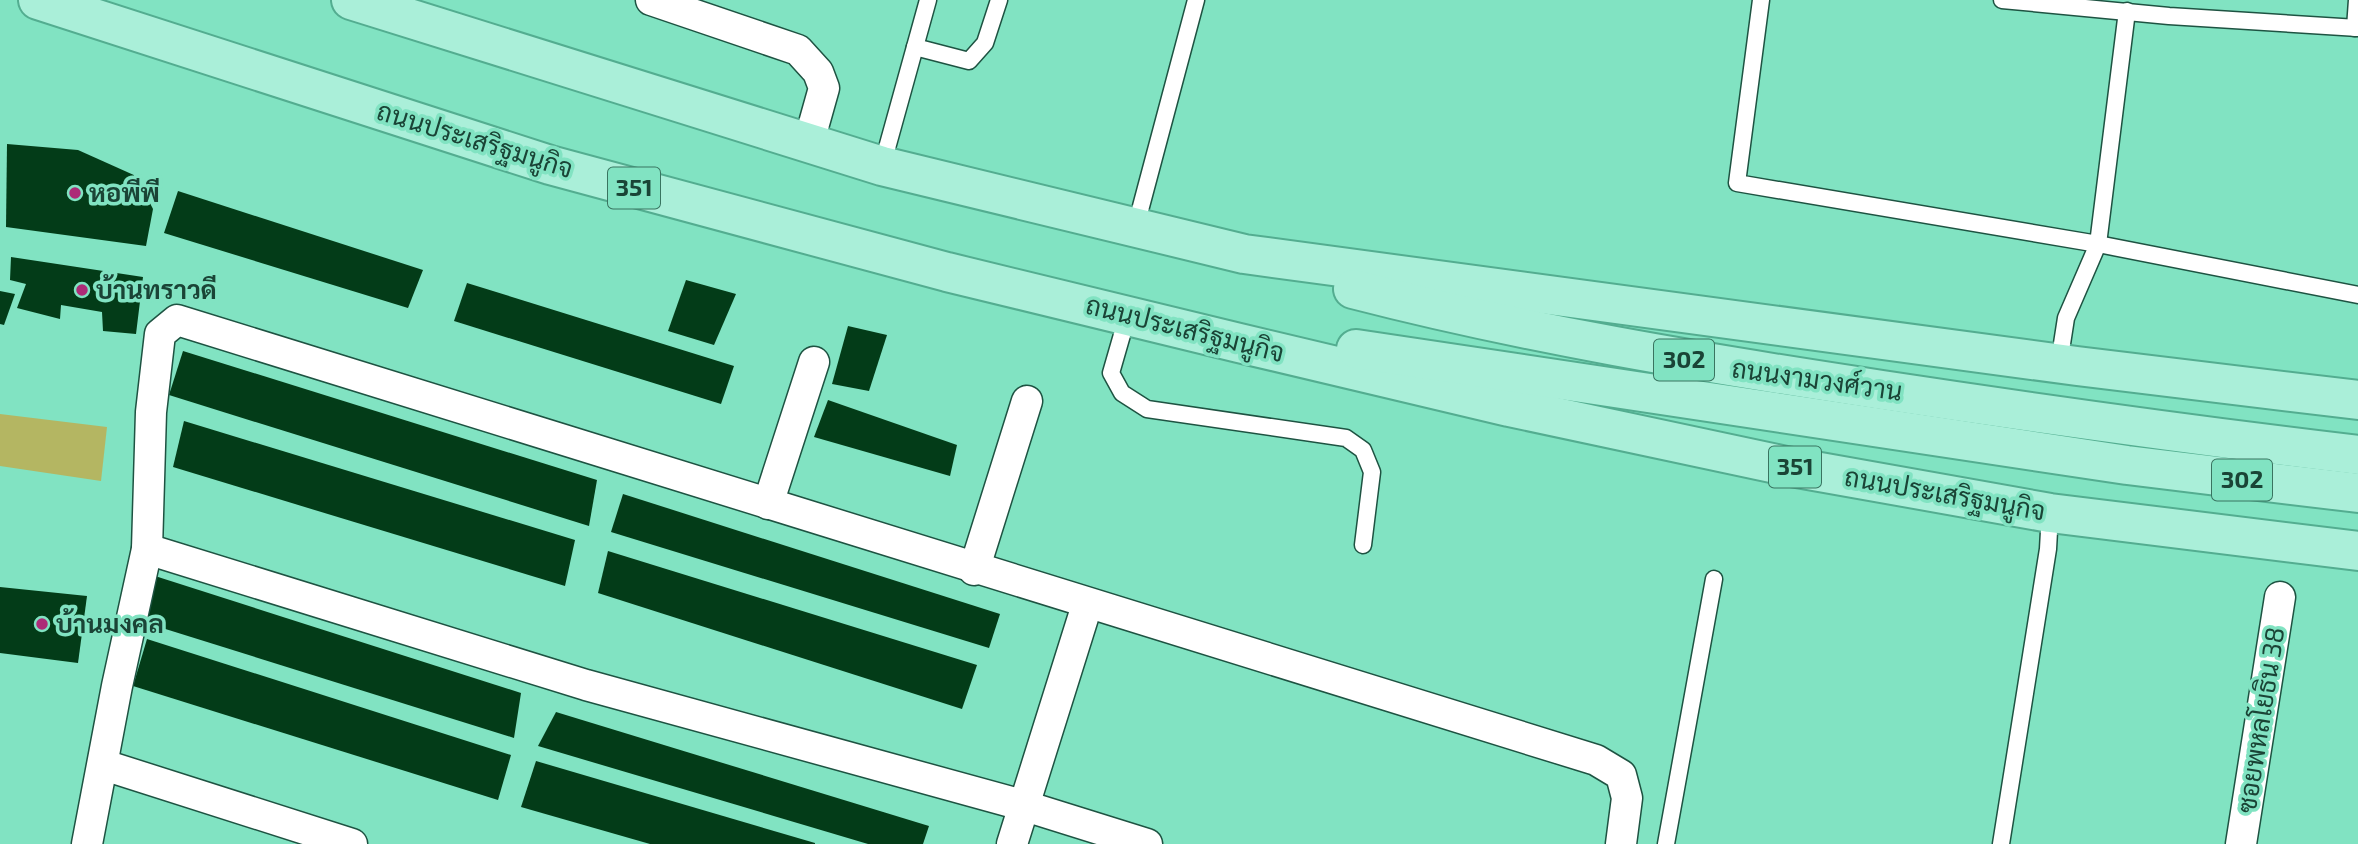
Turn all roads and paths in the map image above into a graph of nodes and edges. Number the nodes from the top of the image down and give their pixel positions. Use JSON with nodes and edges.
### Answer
{"nodes":[{"id":1,"x":38,"y":0,"type":"edge"},
{"id":2,"x":651,"y":0,"type":"edge"},
{"id":3,"x":928,"y":0,"type":"edge"},
{"id":4,"x":999,"y":0,"type":"edge"},
{"id":5,"x":1196,"y":0,"type":"edge"},
{"id":6,"x":1761,"y":0,"type":"edge"},
{"id":7,"x":2001,"y":0,"type":"edge"},
{"id":8,"x":2357,"y":0,"type":"edge"},
{"id":9,"x":361,"y":1,"type":"edge"},
{"id":10,"x":2169,"y":8,"type":"edge"},
{"id":11,"x":2127,"y":11,"type":"junction"},
{"id":12,"x":2356,"y":28,"type":"edge"},
{"id":13,"x":915,"y":47,"type":"junction"},
{"id":14,"x":808,"y":145,"type":"junction"},
{"id":15,"x":882,"y":166,"type":"junction"},
{"id":16,"x":1135,"y":229,"type":"junction"},
{"id":17,"x":2098,"y":244,"type":"junction"},
{"id":18,"x":1244,"y":254,"type":"junction"},
{"id":19,"x":2358,"y":295,"type":"edge"},
{"id":20,"x":1128,"y":314,"type":"junction"},
{"id":21,"x":1239,"y":343,"type":"junction"},
{"id":22,"x":814,"y":362,"type":"dead end"},
{"id":23,"x":2059,"y":363,"type":"junction"},
{"id":24,"x":2358,"y":400,"type":"edge"},
{"id":25,"x":1027,"y":401,"type":"dead end"},
{"id":26,"x":2358,"y":455,"type":"edge"},
{"id":27,"x":2358,"y":493,"type":"edge"},
{"id":28,"x":768,"y":504,"type":"junction"},
{"id":29,"x":2050,"y":513,"type":"junction"},
{"id":30,"x":1363,"y":545,"type":"dead end"},
{"id":31,"x":147,"y":549,"type":"junction"},
{"id":32,"x":2358,"y":551,"type":"edge"},
{"id":33,"x":974,"y":569,"type":"junction"},
{"id":34,"x":1714,"y":579,"type":"dead end"},
{"id":35,"x":2280,"y":597,"type":"dead end"},
{"id":36,"x":1087,"y":605,"type":"junction"},
{"id":37,"x":104,"y":765,"type":"junction"},
{"id":38,"x":1022,"y":805,"type":"junction"},
{"id":39,"x":87,"y":844,"type":"edge"},
{"id":40,"x":352,"y":844,"type":"edge"},
{"id":41,"x":1012,"y":844,"type":"edge"},
{"id":42,"x":1147,"y":844,"type":"edge"},
{"id":43,"x":1621,"y":844,"type":"edge"},
{"id":44,"x":1666,"y":844,"type":"edge"},
{"id":45,"x":2001,"y":844,"type":"edge"},
{"id":46,"x":2241,"y":844,"type":"edge"}],
"edges":[{"from":1,"to":20,"type":"main road","name":"ถนนประเสริฐมนูกิจ","number":"351"},
{"from":2,"to":14,"type":"street"},
{"from":3,"to":13,"type":"lane"},
{"from":4,"to":13,"type":"lane"},
{"from":5,"to":16,"type":"lane"},
{"from":6,"to":17,"type":"lane"},
{"from":7,"to":11,"type":"lane"},
{"from":8,"to":12,"type":"lane"},
{"from":9,"to":14,"type":"main road"},
{"from":10,"to":11,"type":"lane"},
{"from":10,"to":12,"type":"lane"},
{"from":11,"to":17,"type":"lane"},
{"from":13,"to":15,"type":"lane"},
{"from":14,"to":15,"type":"main road"},
{"from":15,"to":16,"type":"main road"},
{"from":16,"to":18,"type":"main road"},
{"from":17,"to":19,"type":"lane"},
{"from":17,"to":23,"type":"lane"},
{"from":18,"to":23,"type":"main road"},
{"from":18,"to":26,"type":"main road","name":"ถนนงามวงศ์วาน","number":"302"},
{"from":20,"to":21,"type":"main road","name":"ถนนประเสริฐมนูกิจ","number":"351"},
{"from":20,"to":30,"type":"lane"},
{"from":21,"to":27,"type":"main road","name":"ถนนงามวงศ์วาน","number":"302"},
{"from":21,"to":29,"type":"main road","name":"ถนนประเสริฐมนูกิจ","number":"351"},
{"from":22,"to":28,"type":"street"},
{"from":23,"to":24,"type":"main road"},
{"from":25,"to":33,"type":"street"},
{"from":28,"to":31,"type":"street"},
{"from":28,"to":33,"type":"street"},
{"from":29,"to":32,"type":"main road","name":"ถนนประเสริฐมนูกิจ","number":"351"},
{"from":29,"to":45,"type":"lane"},
{"from":31,"to":37,"type":"street"},
{"from":31,"to":38,"type":"street"},
{"from":33,"to":36,"type":"street"},
{"from":34,"to":44,"type":"lane"},
{"from":35,"to":46,"type":"street","name":"ซอยพหลโยธิน 38"},
{"from":36,"to":38,"type":"street"},
{"from":36,"to":43,"type":"street"},
{"from":37,"to":39,"type":"street"},
{"from":37,"to":40,"type":"street"},
{"from":38,"to":41,"type":"street"},
{"from":38,"to":42,"type":"street"}]}
